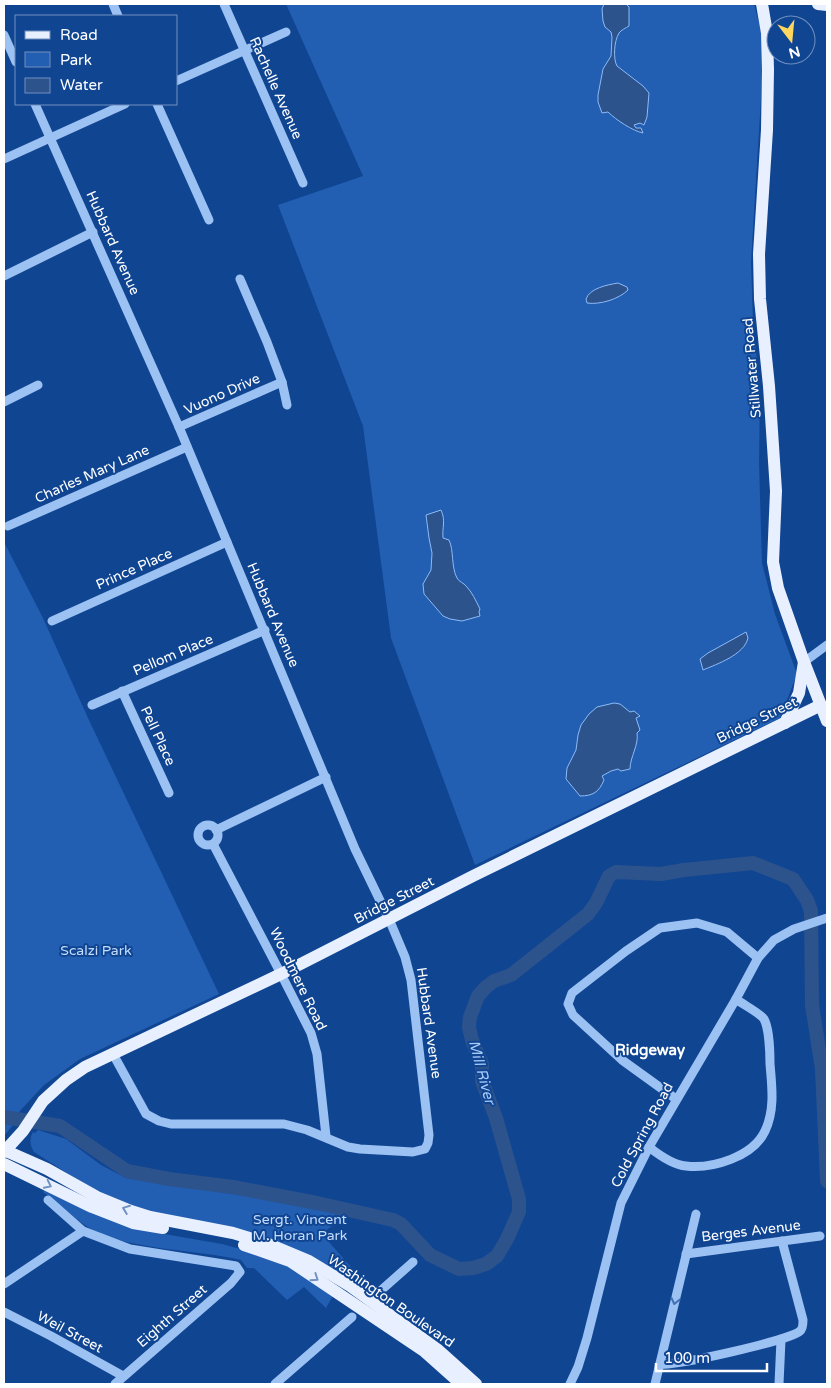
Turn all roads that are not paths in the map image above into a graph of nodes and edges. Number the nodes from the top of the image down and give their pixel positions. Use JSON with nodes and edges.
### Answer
{"nodes":[{"id":1,"x":224,"y":4,"type":"edge"},
{"id":2,"x":762,"y":4,"type":"edge"},
{"id":3,"x":818,"y":4,"type":"edge"},
{"id":4,"x":827,"y":5,"type":"edge"},
{"id":5,"x":286,"y":32,"type":"dead end"},
{"id":6,"x":4,"y":34,"type":"edge"},
{"id":7,"x":245,"y":50,"type":"junction"},
{"id":8,"x":15,"y":60,"type":"edge"},
{"id":9,"x":178,"y":80,"type":"edge"},
{"id":10,"x":35,"y":105,"type":"edge"},
{"id":11,"x":122,"y":105,"type":"edge"},
{"id":12,"x":157,"y":105,"type":"edge"},
{"id":13,"x":50,"y":137,"type":"junction"},
{"id":14,"x":4,"y":159,"type":"edge"},
{"id":15,"x":303,"y":183,"type":"dead end"},
{"id":16,"x":209,"y":220,"type":"dead end"},
{"id":17,"x":93,"y":232,"type":"junction"},
{"id":18,"x":4,"y":276,"type":"edge"},
{"id":19,"x":240,"y":279,"type":"dead end"},
{"id":20,"x":282,"y":382,"type":"junction"},
{"id":21,"x":38,"y":385,"type":"dead end"},
{"id":22,"x":4,"y":402,"type":"edge"},
{"id":23,"x":287,"y":406,"type":"dead end"},
{"id":24,"x":179,"y":427,"type":"junction"},
{"id":25,"x":187,"y":447,"type":"junction"},
{"id":26,"x":8,"y":526,"type":"dead end"},
{"id":27,"x":227,"y":542,"type":"junction"},
{"id":28,"x":52,"y":621,"type":"dead end"},
{"id":29,"x":265,"y":630,"type":"junction"},
{"id":30,"x":827,"y":645,"type":"edge"},
{"id":31,"x":804,"y":662,"type":"junction"},
{"id":32,"x":122,"y":691,"type":"junction"},
{"id":33,"x":92,"y":705,"type":"dead end"},
{"id":34,"x":821,"y":705,"type":"junction"},
{"id":35,"x":827,"y":721,"type":"edge"},
{"id":36,"x":785,"y":723,"type":"junction"},
{"id":37,"x":326,"y":777,"type":"junction"},
{"id":38,"x":169,"y":793,"type":"dead end"},
{"id":39,"x":216,"y":830,"type":"junction"},
{"id":40,"x":212,"y":844,"type":"junction"},
{"id":41,"x":390,"y":919,"type":"junction"},
{"id":42,"x":824,"y":919,"type":"edge"},
{"id":43,"x":758,"y":958,"type":"junction"},
{"id":44,"x":281,"y":974,"type":"junction"},
{"id":45,"x":736,"y":999,"type":"junction"},
{"id":46,"x":113,"y":1054,"type":"junction"},
{"id":47,"x":676,"y":1099,"type":"junction"},
{"id":48,"x":326,"y":1136,"type":"junction"},
{"id":49,"x":649,"y":1147,"type":"junction"},
{"id":50,"x":4,"y":1150,"type":"edge"},
{"id":51,"x":4,"y":1164,"type":"edge"},
{"id":52,"x":48,"y":1200,"type":"dead end"},
{"id":53,"x":696,"y":1214,"type":"dead end"},
{"id":54,"x":83,"y":1231,"type":"junction"},
{"id":55,"x":820,"y":1236,"type":"dead end"},
{"id":56,"x":782,"y":1241,"type":"junction"},
{"id":57,"x":686,"y":1254,"type":"junction"},
{"id":58,"x":413,"y":1262,"type":"dead end"},
{"id":59,"x":4,"y":1284,"type":"edge"},
{"id":60,"x":369,"y":1301,"type":"junction"},
{"id":61,"x":4,"y":1312,"type":"edge"},
{"id":62,"x":352,"y":1317,"type":"dead end"},
{"id":63,"x":781,"y":1340,"type":"junction"},
{"id":64,"x":661,"y":1364,"type":"junction"},
{"id":65,"x":123,"y":1376,"type":"junction"},
{"id":66,"x":115,"y":1384,"type":"edge"},
{"id":67,"x":274,"y":1384,"type":"edge"},
{"id":68,"x":461,"y":1384,"type":"edge"},
{"id":69,"x":476,"y":1384,"type":"edge"},
{"id":70,"x":570,"y":1384,"type":"edge"},
{"id":71,"x":656,"y":1384,"type":"edge"},
{"id":72,"x":779,"y":1384,"type":"edge"}],
"edges":[{"from":1,"to":7,"type":"street","name":"Rachelle Avenue"},
{"from":2,"to":31,"type":"main road","name":"Stillwater Road"},
{"from":3,"to":4,"type":"main road"},
{"from":5,"to":7,"type":"street"},
{"from":6,"to":8,"type":"street"},
{"from":7,"to":9,"type":"street"},
{"from":7,"to":15,"type":"street","name":"Rachelle Avenue"},
{"from":10,"to":13,"type":"street","name":"Hubbard Avenue"},
{"from":11,"to":13,"type":"street"},
{"from":12,"to":16,"type":"street"},
{"from":13,"to":14,"type":"street"},
{"from":13,"to":17,"type":"street","name":"Hubbard Avenue"},
{"from":17,"to":18,"type":"street"},
{"from":17,"to":24,"type":"street","name":"Hubbard Avenue"},
{"from":19,"to":20,"type":"street"},
{"from":20,"to":23,"type":"street","name":"Vuono Drive"},
{"from":20,"to":24,"type":"street","name":"Vuono Drive"},
{"from":21,"to":22,"type":"street"},
{"from":24,"to":25,"type":"street","name":"Hubbard Avenue"},
{"from":25,"to":26,"type":"street","name":"Charles Mary Lane"},
{"from":25,"to":27,"type":"street","name":"Hubbard Avenue"},
{"from":27,"to":28,"type":"street","name":"Prince Place"},
{"from":27,"to":29,"type":"street","name":"Hubbard Avenue"},
{"from":29,"to":32,"type":"street","name":"Pellom Place"},
{"from":29,"to":37,"type":"street","name":"Hubbard Avenue"},
{"from":30,"to":31,"type":"street"},
{"from":31,"to":34,"type":"main road","name":"Stillwater Road"},
{"from":31,"to":36,"type":"main road"},
{"from":32,"to":33,"type":"street","name":"Pellom Place"},
{"from":32,"to":38,"type":"street","name":"Pell Place"},
{"from":34,"to":35,"type":"main road","name":"Stillwater Road"},
{"from":34,"to":36,"type":"main road","name":"Bridge Street"},
{"from":36,"to":41,"type":"main road","name":"Bridge Street"},
{"from":37,"to":39,"type":"street","name":"Woodmere Road"},
{"from":37,"to":41,"type":"street","name":"Hubbard Avenue"},
{"from":39,"to":40,"type":"street"},
{"from":39,"to":40,"type":"street","name":"Woodmere Road"},
{"from":40,"to":44,"type":"street","name":"Woodmere Road"},
{"from":41,"to":44,"type":"main road","name":"Bridge Street"},
{"from":41,"to":48,"type":"street","name":"Hubbard Avenue"},
{"from":42,"to":43,"type":"street","name":"Cold Spring Road"},
{"from":43,"to":45,"type":"street","name":"Cold Spring Road"},
{"from":43,"to":47,"type":"street"},
{"from":44,"to":46,"type":"main road","name":"Bridge Street"},
{"from":44,"to":48,"type":"street","name":"Woodmere Road"},
{"from":45,"to":47,"type":"street","name":"Cold Spring Road"},
{"from":45,"to":49,"type":"street"},
{"from":46,"to":48,"type":"street"},
{"from":46,"to":50,"type":"main road","name":"Bridge Street"},
{"from":47,"to":49,"type":"street","name":"Cold Spring Road"},
{"from":49,"to":70,"type":"street","name":"Cold Spring Road"},
{"from":60,"to":50,"type":"main road","name":"Washington Boulevard","one_way":true},
{"from":51,"to":68,"type":"main road","name":"Washington Boulevard","one_way":true},
{"from":52,"to":54,"type":"street"},
{"from":53,"to":57,"type":"street"},
{"from":54,"to":59,"type":"street"},
{"from":54,"to":65,"type":"street","name":"Eighth Street"},
{"from":55,"to":56,"type":"street","name":"Berges Avenue"},
{"from":56,"to":57,"type":"street","name":"Berges Avenue"},
{"from":56,"to":63,"type":"street"},
{"from":57,"to":64,"type":"street","one_way":true},
{"from":58,"to":60,"type":"street"},
{"from":60,"to":69,"type":"main road","name":"Washington Boulevard"},
{"from":61,"to":65,"type":"street","name":"Weil Street"},
{"from":62,"to":67,"type":"street"},
{"from":63,"to":64,"type":"street"},
{"from":63,"to":72,"type":"street"},
{"from":64,"to":71,"type":"street"},
{"from":65,"to":66,"type":"street","name":"Eighth Street"}]}
